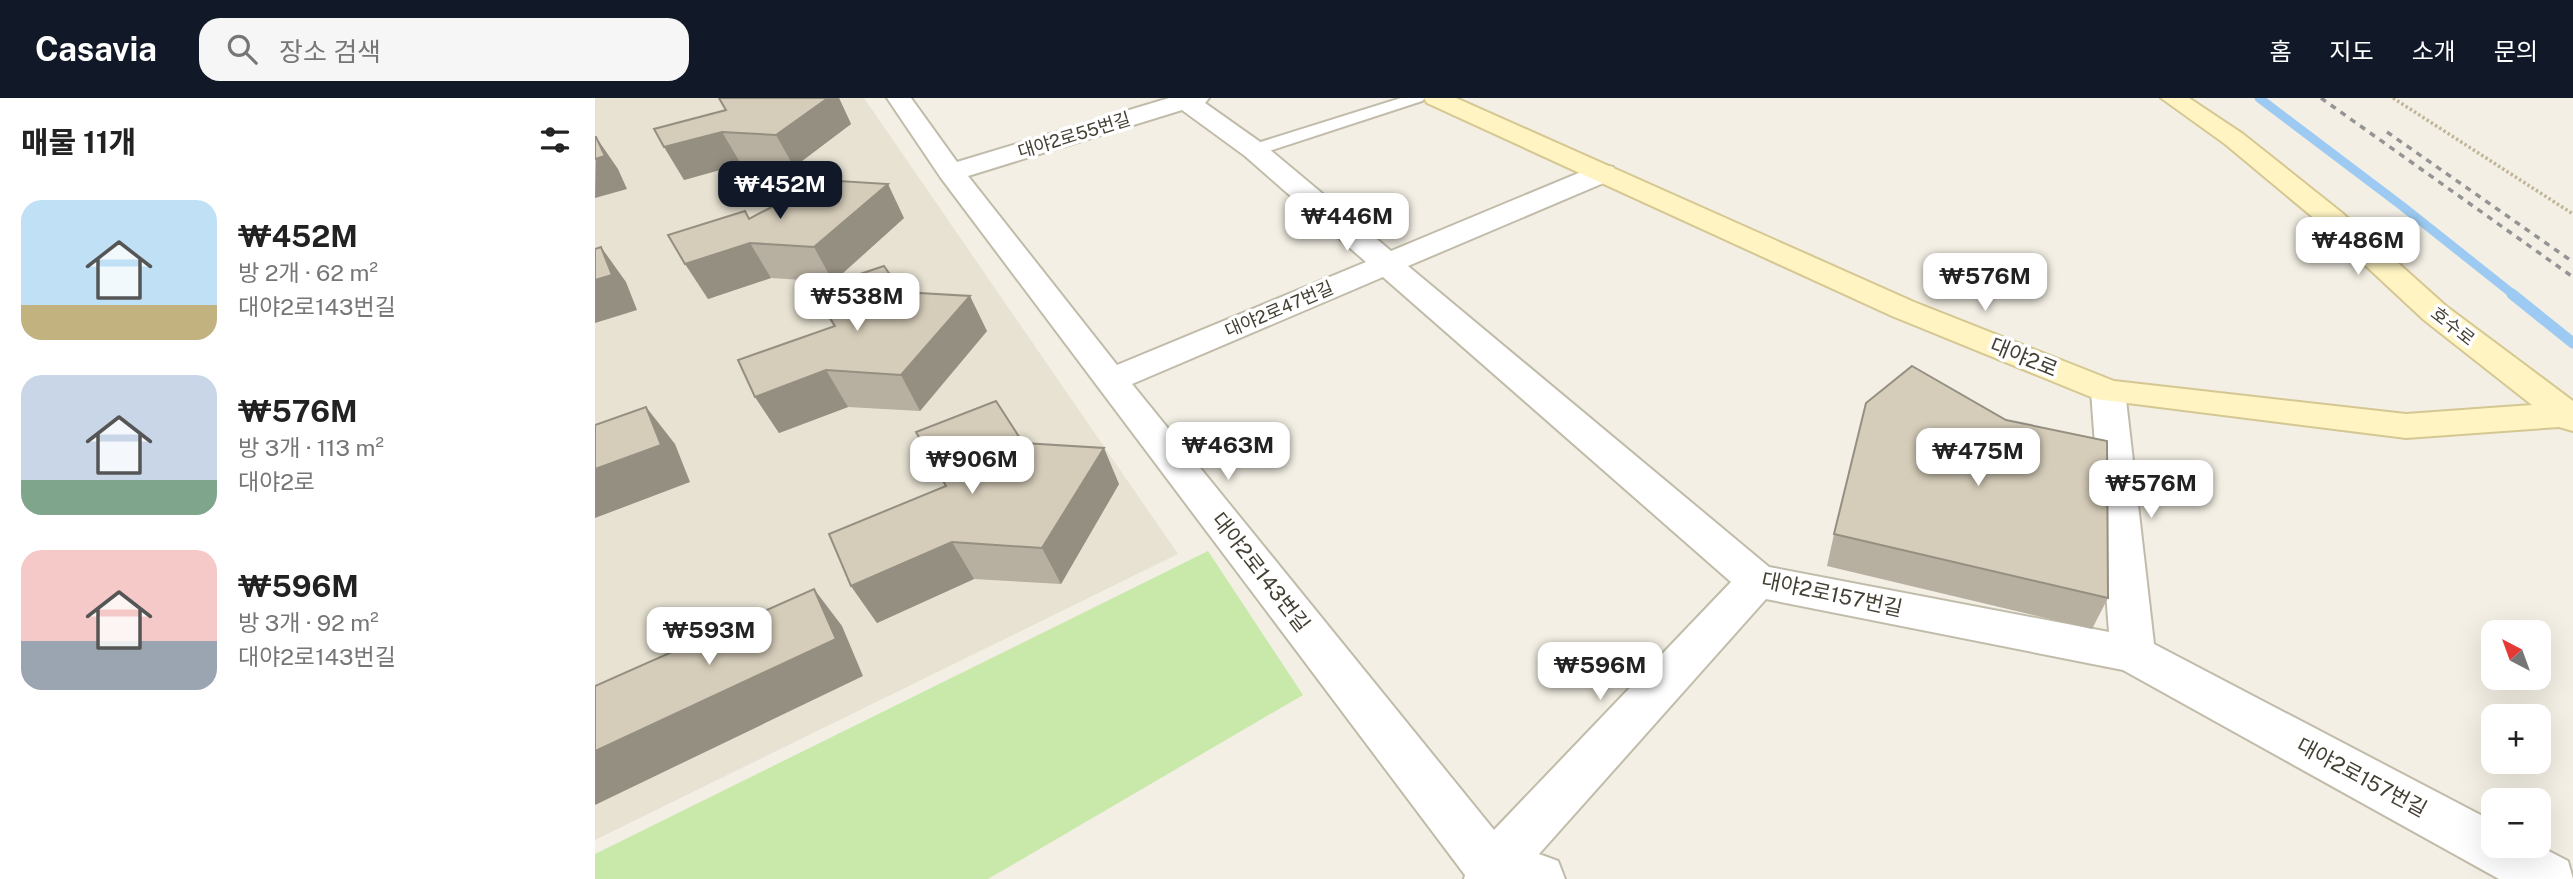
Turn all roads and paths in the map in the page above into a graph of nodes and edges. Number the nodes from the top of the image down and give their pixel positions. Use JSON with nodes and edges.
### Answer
{"nodes":[{"id":1,"x":899,"y":98,"type":"edge"},
{"id":2,"x":1417,"y":98,"type":"edge"},
{"id":3,"x":1436,"y":98,"type":"edge"},
{"id":4,"x":2173,"y":98,"type":"edge"},
{"id":5,"x":2393,"y":98,"type":"edge"},
{"id":6,"x":1188,"y":99,"type":"edge"},
{"id":7,"x":1254,"y":150,"type":"junction"},
{"id":8,"x":951,"y":172,"type":"junction"},
{"id":9,"x":1602,"y":173,"type":"junction"},
{"id":10,"x":2573,"y":214,"type":"edge"},
{"id":11,"x":1388,"y":264,"type":"junction"},
{"id":12,"x":1111,"y":380,"type":"junction"},
{"id":13,"x":2108,"y":391,"type":"junction"},
{"id":14,"x":2572,"y":416,"type":"edge"},
{"id":15,"x":1758,"y":581,"type":"junction"},
{"id":16,"x":2133,"y":654,"type":"junction"},
{"id":17,"x":1507,"y":876,"type":"edge"},
{"id":18,"x":2549,"y":879,"type":"edge"}],
"edges":[{"from":1,"to":8,"type":"street","name":"대야2로143번길"},
{"from":2,"to":7,"type":"lane"},
{"from":3,"to":9,"type":"street","name":"대야2로"},
{"from":4,"to":14,"type":"street","name":"호수로"},
{"from":5,"to":10,"type":"path"},
{"from":6,"to":7,"type":"street","name":"대야2로157번길"},
{"from":6,"to":8,"type":"street","name":"대야2로55번길"},
{"from":7,"to":11,"type":"street","name":"대야2로157번길"},
{"from":8,"to":12,"type":"street","name":"대야2로143번길"},
{"from":9,"to":11,"type":"street","name":"대야2로47번길"},
{"from":9,"to":13,"type":"street","name":"대야2로"},
{"from":11,"to":12,"type":"street","name":"대야2로47번길"},
{"from":11,"to":15,"type":"street","name":"대야2로157번길"},
{"from":12,"to":17,"type":"street","name":"대야2로143번길"},
{"from":13,"to":14,"type":"street","name":"대야2로"},
{"from":13,"to":16,"type":"street"},
{"from":15,"to":16,"type":"street","name":"대야2로157번길"},
{"from":15,"to":17,"type":"street"},
{"from":16,"to":18,"type":"street","name":"대야2로157번길"}]}
